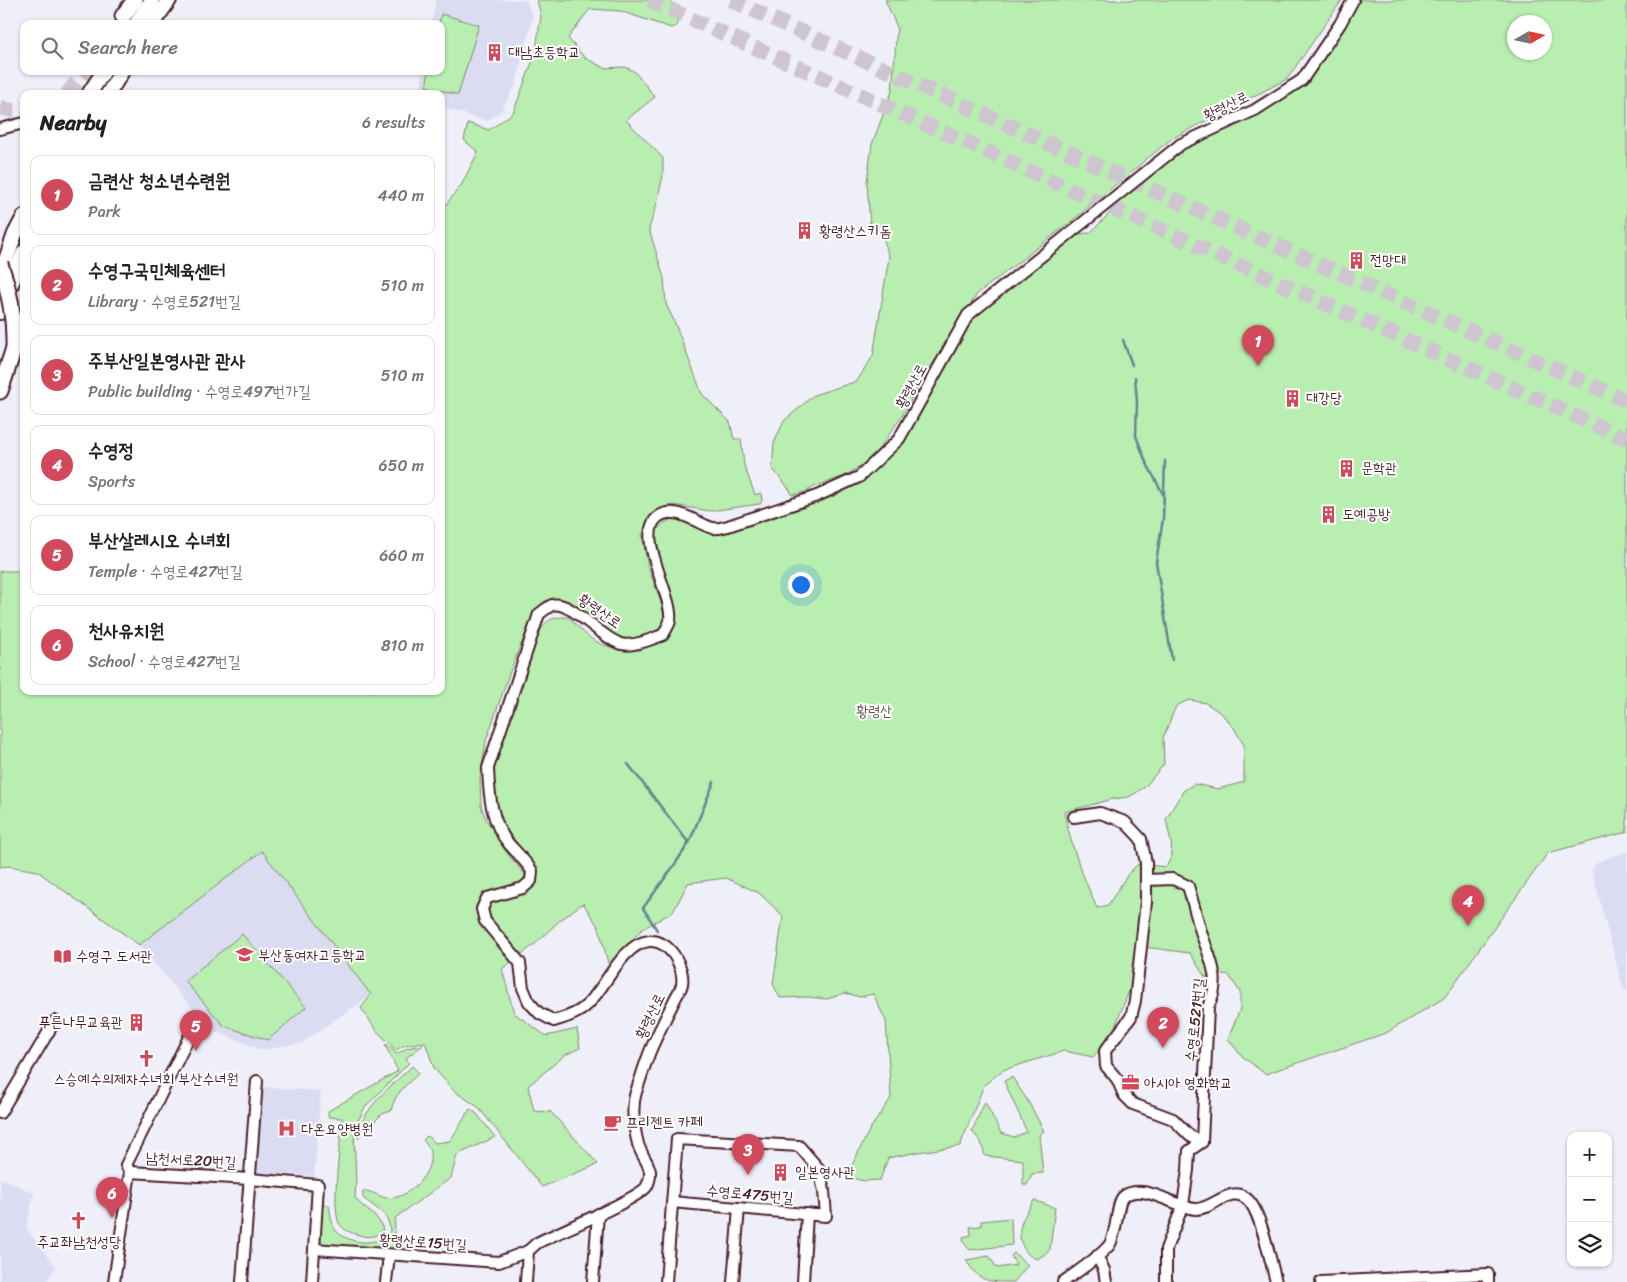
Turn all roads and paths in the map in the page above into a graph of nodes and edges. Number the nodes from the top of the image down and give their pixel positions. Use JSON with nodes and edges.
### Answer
{"nodes":[{"id":1,"x":135,"y":0,"type":"edge"},
{"id":2,"x":152,"y":0,"type":"edge"},
{"id":3,"x":169,"y":0,"type":"edge"},
{"id":4,"x":1353,"y":0,"type":"edge"},
{"id":5,"x":129,"y":20,"type":"edge"},
{"id":6,"x":155,"y":20,"type":"edge"},
{"id":7,"x":101,"y":75,"type":"edge"},
{"id":8,"x":120,"y":75,"type":"edge"},
{"id":9,"x":92,"y":90,"type":"edge"},
{"id":10,"x":110,"y":90,"type":"edge"},
{"id":11,"x":20,"y":124,"type":"edge"},
{"id":12,"x":0,"y":129,"type":"edge"},
{"id":13,"x":20,"y":225,"type":"edge"},
{"id":14,"x":20,"y":262,"type":"edge"},
{"id":15,"x":0,"y":264,"type":"edge"},
{"id":16,"x":0,"y":277,"type":"edge"},
{"id":17,"x":0,"y":312,"type":"edge"},
{"id":18,"x":0,"y":392,"type":"edge"},
{"id":19,"x":1074,"y":817,"type":"dead end"},
{"id":20,"x":1146,"y":880,"type":"junction"},
{"id":21,"x":55,"y":1021,"type":"dead end"},
{"id":22,"x":191,"y":1033,"type":"dead end"},
{"id":23,"x":257,"y":1081,"type":"dead end"},
{"id":24,"x":0,"y":1113,"type":"edge"},
{"id":25,"x":1202,"y":1142,"type":"junction"},
{"id":26,"x":130,"y":1172,"type":"junction"},
{"id":27,"x":250,"y":1179,"type":"junction"},
{"id":28,"x":672,"y":1202,"type":"junction"},
{"id":29,"x":1183,"y":1206,"type":"junction"},
{"id":30,"x":739,"y":1208,"type":"junction"},
{"id":31,"x":598,"y":1214,"type":"junction"},
{"id":32,"x":808,"y":1214,"type":"junction"},
{"id":33,"x":314,"y":1249,"type":"junction"},
{"id":34,"x":528,"y":1251,"type":"junction"},
{"id":35,"x":388,"y":1255,"type":"junction"},
{"id":36,"x":1097,"y":1256,"type":"junction"},
{"id":37,"x":1488,"y":1278,"type":"edge"},
{"id":38,"x":114,"y":1282,"type":"edge"},
{"id":39,"x":242,"y":1282,"type":"edge"},
{"id":40,"x":312,"y":1282,"type":"edge"},
{"id":41,"x":386,"y":1282,"type":"edge"},
{"id":42,"x":526,"y":1282,"type":"edge"},
{"id":43,"x":593,"y":1282,"type":"edge"},
{"id":44,"x":666,"y":1282,"type":"edge"},
{"id":45,"x":734,"y":1282,"type":"edge"},
{"id":46,"x":804,"y":1282,"type":"edge"},
{"id":47,"x":1063,"y":1282,"type":"edge"},
{"id":48,"x":1106,"y":1282,"type":"edge"},
{"id":49,"x":1166,"y":1282,"type":"edge"},
{"id":50,"x":1276,"y":1282,"type":"edge"},
{"id":51,"x":1321,"y":1282,"type":"edge"}],
"edges":[{"from":1,"to":5,"type":"highway"},
{"from":2,"to":5,"type":"main road"},
{"from":3,"to":6,"type":"main road"},
{"from":4,"to":31,"type":"street","name":"황령산로"},
{"from":7,"to":9,"type":"main road"},
{"from":8,"to":10,"type":"main road"},
{"from":11,"to":12,"type":"street"},
{"from":13,"to":16,"type":"main road"},
{"from":14,"to":17,"type":"main road"},
{"from":15,"to":18,"type":"highway","bridge":true},
{"from":19,"to":20,"type":"street"},
{"from":20,"to":25,"type":"street","name":"수영로521번길"},
{"from":20,"to":25,"type":"street"},
{"from":21,"to":24,"type":"street"},
{"from":22,"to":26,"type":"street"},
{"from":23,"to":27,"type":"street","name":"남천서로20번길"},
{"from":25,"to":29,"type":"street"},
{"from":26,"to":27,"type":"street","name":"남천서로20번길"},
{"from":26,"to":38,"type":"street"},
{"from":27,"to":33,"type":"street","name":"남천서로20번길"},
{"from":27,"to":39,"type":"street","name":"남천서로20번길"},
{"from":28,"to":30,"type":"street","name":"수영로475번길"},
{"from":28,"to":32,"type":"street","name":"수영로475번길"},
{"from":28,"to":44,"type":"street"},
{"from":29,"to":36,"type":"street"},
{"from":29,"to":49,"type":"street"},
{"from":29,"to":50,"type":"street"},
{"from":30,"to":32,"type":"street","name":"수영로475번길"},
{"from":30,"to":45,"type":"street"},
{"from":31,"to":34,"type":"street","name":"황령산로"},
{"from":31,"to":43,"type":"street"},
{"from":32,"to":46,"type":"street"},
{"from":33,"to":35,"type":"street","name":"황령산로15번길"},
{"from":33,"to":40,"type":"street"},
{"from":34,"to":35,"type":"street","name":"황령산로15번길"},
{"from":34,"to":42,"type":"street"},
{"from":35,"to":41,"type":"street"},
{"from":36,"to":47,"type":"street"},
{"from":36,"to":48,"type":"street"},
{"from":37,"to":51,"type":"street"}]}
